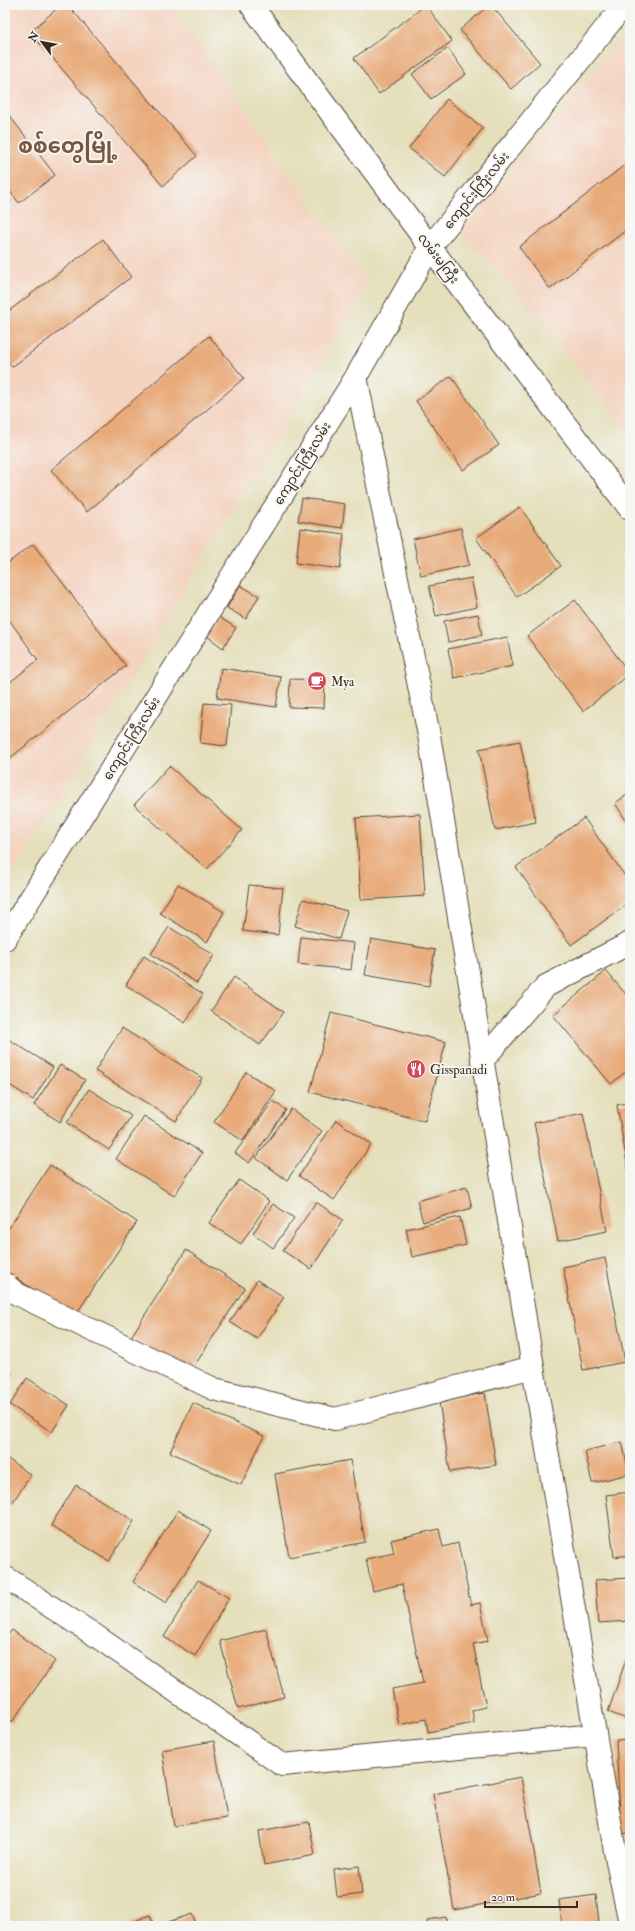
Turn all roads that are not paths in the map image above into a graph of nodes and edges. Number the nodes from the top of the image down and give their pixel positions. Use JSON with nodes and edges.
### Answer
{"nodes":[{"id":1,"x":251,"y":5,"type":"edge"},
{"id":2,"x":624,"y":5,"type":"edge"},
{"id":3,"x":430,"y":247,"type":"junction"},
{"id":4,"x":356,"y":377,"type":"junction"},
{"id":5,"x":630,"y":509,"type":"edge"},
{"id":6,"x":5,"y":939,"type":"edge"},
{"id":7,"x":630,"y":943,"type":"edge"},
{"id":8,"x":482,"y":1061,"type":"junction"},
{"id":9,"x":5,"y":1284,"type":"edge"},
{"id":10,"x":533,"y":1367,"type":"junction"},
{"id":11,"x":5,"y":1577,"type":"edge"},
{"id":12,"x":595,"y":1735,"type":"junction"},
{"id":13,"x":630,"y":1924,"type":"edge"}],
"edges":[{"from":1,"to":3,"type":"street","name":"လမ်းမကြီး"},
{"from":2,"to":3,"type":"street","name":"ကျောင်းကြီးလမ်း"},
{"from":3,"to":4,"type":"street","name":"ကျောင်းကြီးလမ်း"},
{"from":3,"to":5,"type":"street","name":"လမ်းမကြီး"},
{"from":4,"to":6,"type":"street","name":"ကျောင်းကြီးလမ်း"},
{"from":4,"to":8,"type":"street"},
{"from":7,"to":8,"type":"street"},
{"from":8,"to":10,"type":"street"},
{"from":9,"to":10,"type":"street"},
{"from":10,"to":12,"type":"street"},
{"from":11,"to":12,"type":"street"},
{"from":12,"to":13,"type":"street"}]}
